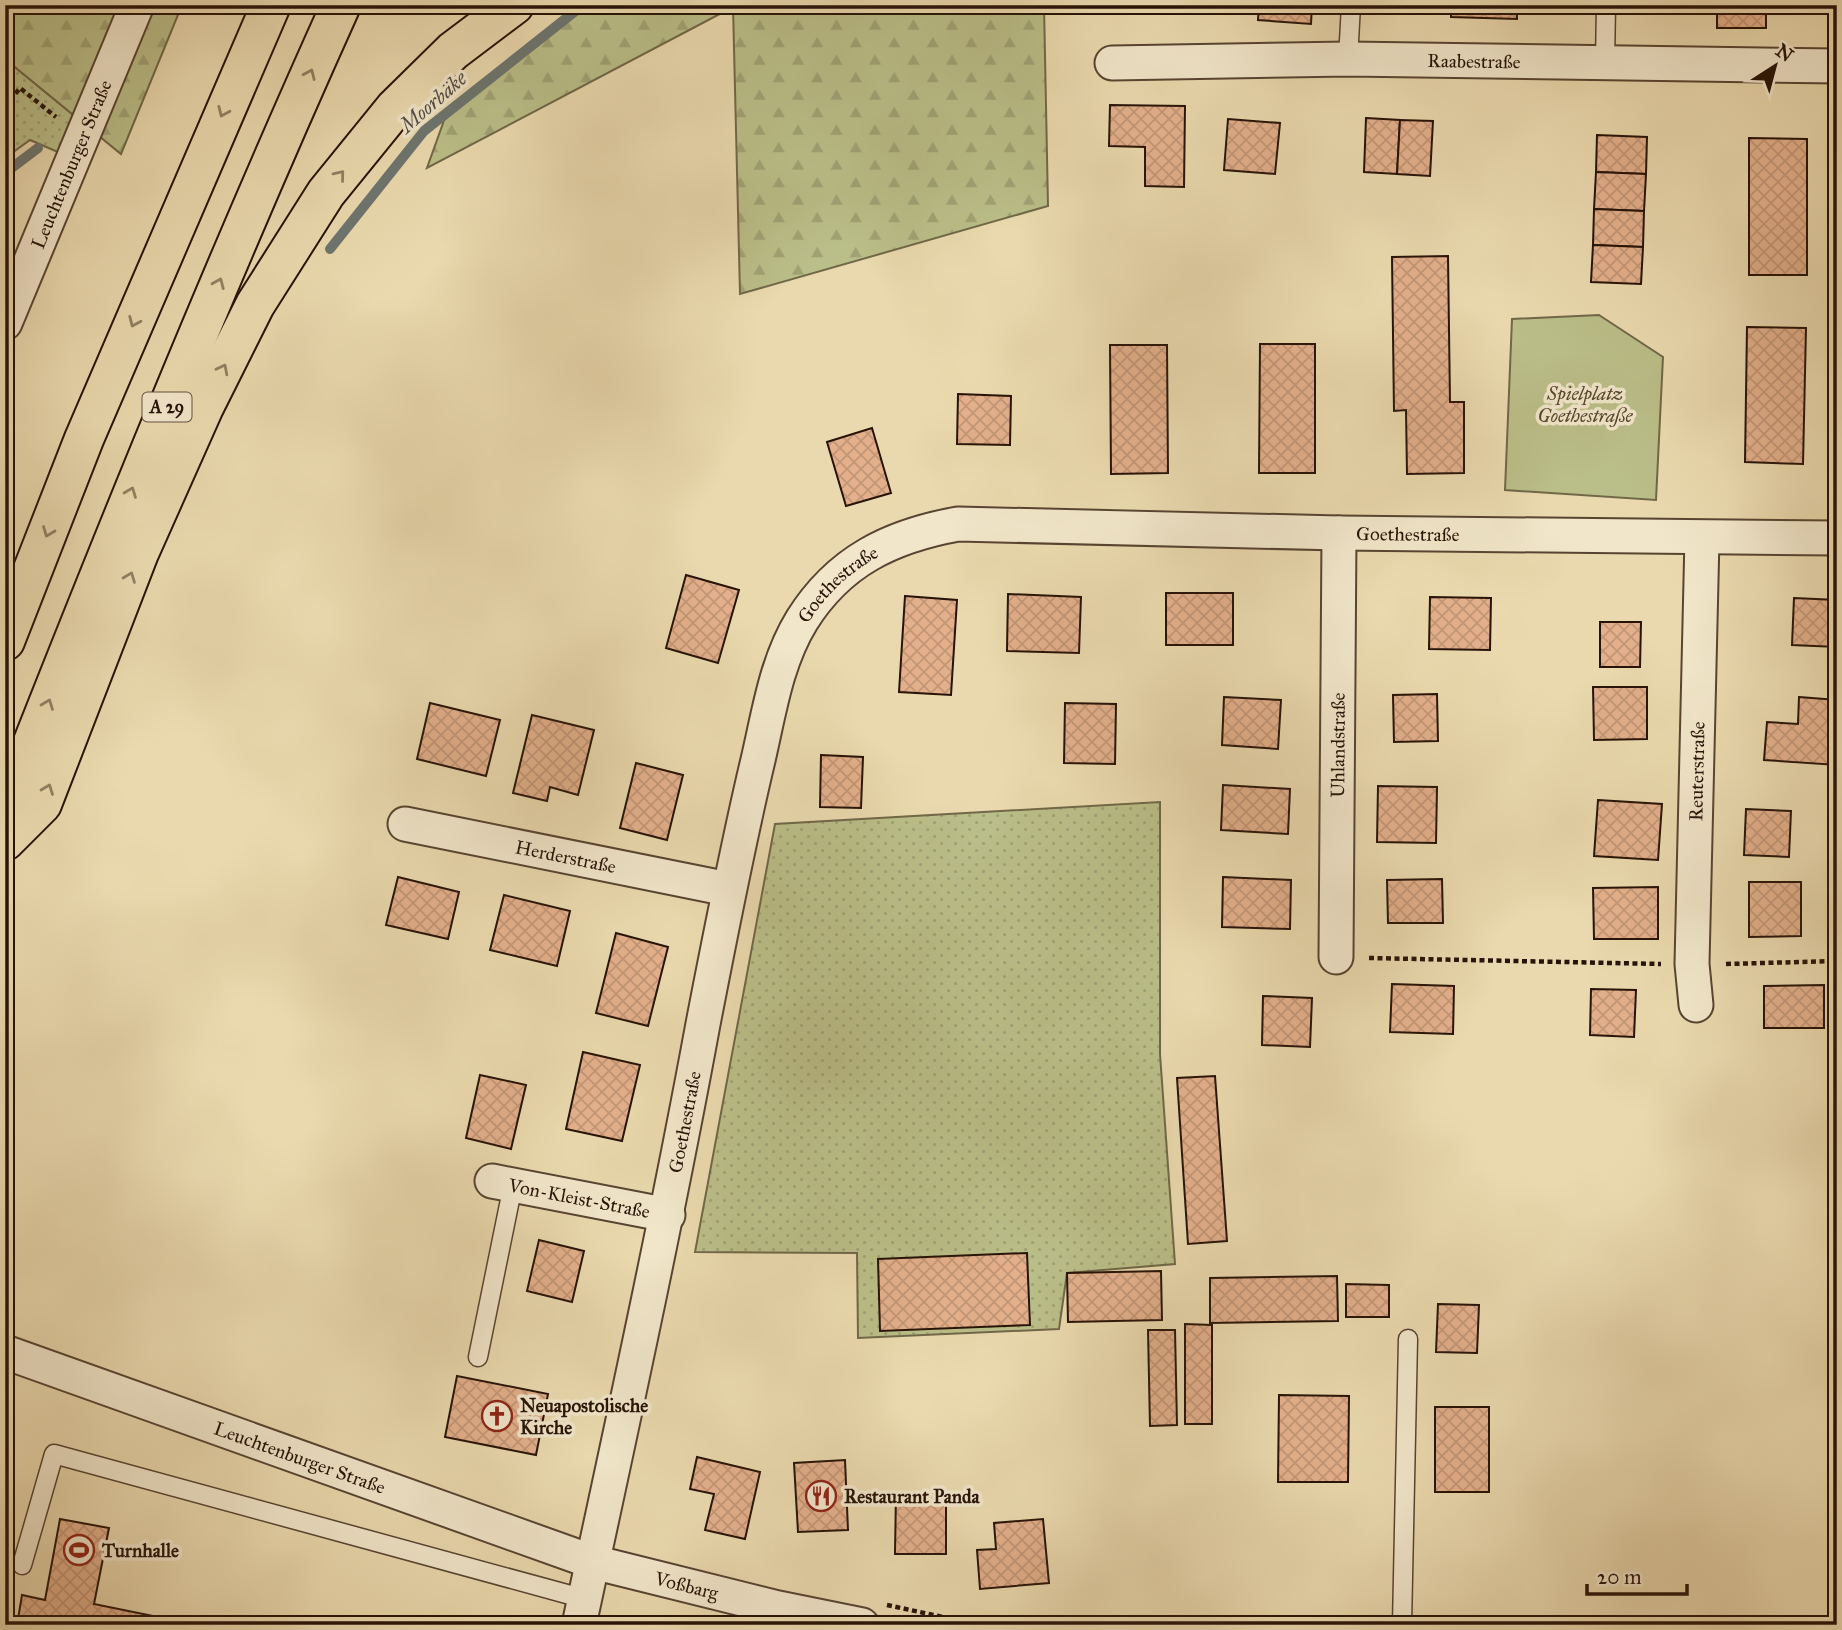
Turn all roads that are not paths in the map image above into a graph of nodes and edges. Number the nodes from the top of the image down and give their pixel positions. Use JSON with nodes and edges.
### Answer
{"nodes":[{"id":1,"x":137,"y":5,"type":"edge"},
{"id":2,"x":271,"y":5,"type":"edge"},
{"id":3,"x":341,"y":5,"type":"edge"},
{"id":4,"x":514,"y":5,"type":"edge"},
{"id":5,"x":1350,"y":5,"type":"edge"},
{"id":6,"x":1606,"y":5,"type":"edge"},
{"id":7,"x":1348,"y":59,"type":"junction"},
{"id":8,"x":1112,"y":63,"type":"dead end"},
{"id":9,"x":1605,"y":63,"type":"junction"},
{"id":10,"x":1837,"y":66,"type":"edge"},
{"id":11,"x":5,"y":323,"type":"edge"},
{"id":12,"x":1339,"y":533,"type":"junction"},
{"id":13,"x":1702,"y":538,"type":"junction"},
{"id":14,"x":1837,"y":538,"type":"edge"},
{"id":15,"x":5,"y":641,"type":"edge"},
{"id":16,"x":5,"y":813,"type":"edge"},
{"id":17,"x":405,"y":824,"type":"dead end"},
{"id":18,"x":5,"y":841,"type":"edge"},
{"id":19,"x":728,"y":889,"type":"junction"},
{"id":20,"x":1336,"y":957,"type":"road end"},
{"id":21,"x":1696,"y":1005,"type":"dead end"},
{"id":22,"x":503,"y":1183,"type":"joint"},
{"id":23,"x":668,"y":1215,"type":"junction"},
{"id":24,"x":1408,"y":1339,"type":"dead end"},
{"id":25,"x":5,"y":1352,"type":"edge"},
{"id":26,"x":478,"y":1357,"type":"dead end"},
{"id":27,"x":593,"y":1562,"type":"junction"},
{"id":28,"x":22,"y":1565,"type":"dead end"},
{"id":29,"x":582,"y":1612,"type":"edge"},
{"id":30,"x":862,"y":1625,"type":"edge"},
{"id":31,"x":1402,"y":1625,"type":"edge"}],
"edges":[{"from":1,"to":11,"type":"street","name":"Leuchtenburger Straße"},
{"from":2,"to":15,"type":"highway","one_way":true},
{"from":16,"to":3,"type":"highway","number":"A 29","one_way":true},
{"from":18,"to":4,"type":"highway","one_way":true},
{"from":5,"to":7,"type":"lane"},
{"from":6,"to":9,"type":"lane"},
{"from":7,"to":8,"type":"street","name":"Raabestraße"},
{"from":7,"to":9,"type":"street","name":"Raabestraße"},
{"from":9,"to":10,"type":"street","name":"Raabestraße"},
{"from":12,"to":13,"type":"street","name":"Goethestraße"},
{"from":12,"to":19,"type":"street","name":"Goethestraße"},
{"from":12,"to":20,"type":"street","name":"Uhlandstraße"},
{"from":13,"to":14,"type":"street","name":"Goethestraße"},
{"from":13,"to":21,"type":"street","name":"Reuterstraße"},
{"from":17,"to":19,"type":"street","name":"Herderstraße"},
{"from":19,"to":23,"type":"street","name":"Goethestraße"},
{"from":22,"to":23,"type":"street","name":"Von-Kleist-Straße"},
{"from":22,"to":26,"type":"lane"},
{"from":23,"to":27,"type":"street","name":"Goethestraße"},
{"from":24,"to":31,"type":"lane"},
{"from":25,"to":27,"type":"street","name":"Leuchtenburger Straße"},
{"from":27,"to":29,"type":"street","name":"Goethestraße"},
{"from":27,"to":30,"type":"street","name":"Voßbarg"},
{"from":28,"to":29,"type":"lane"}]}
